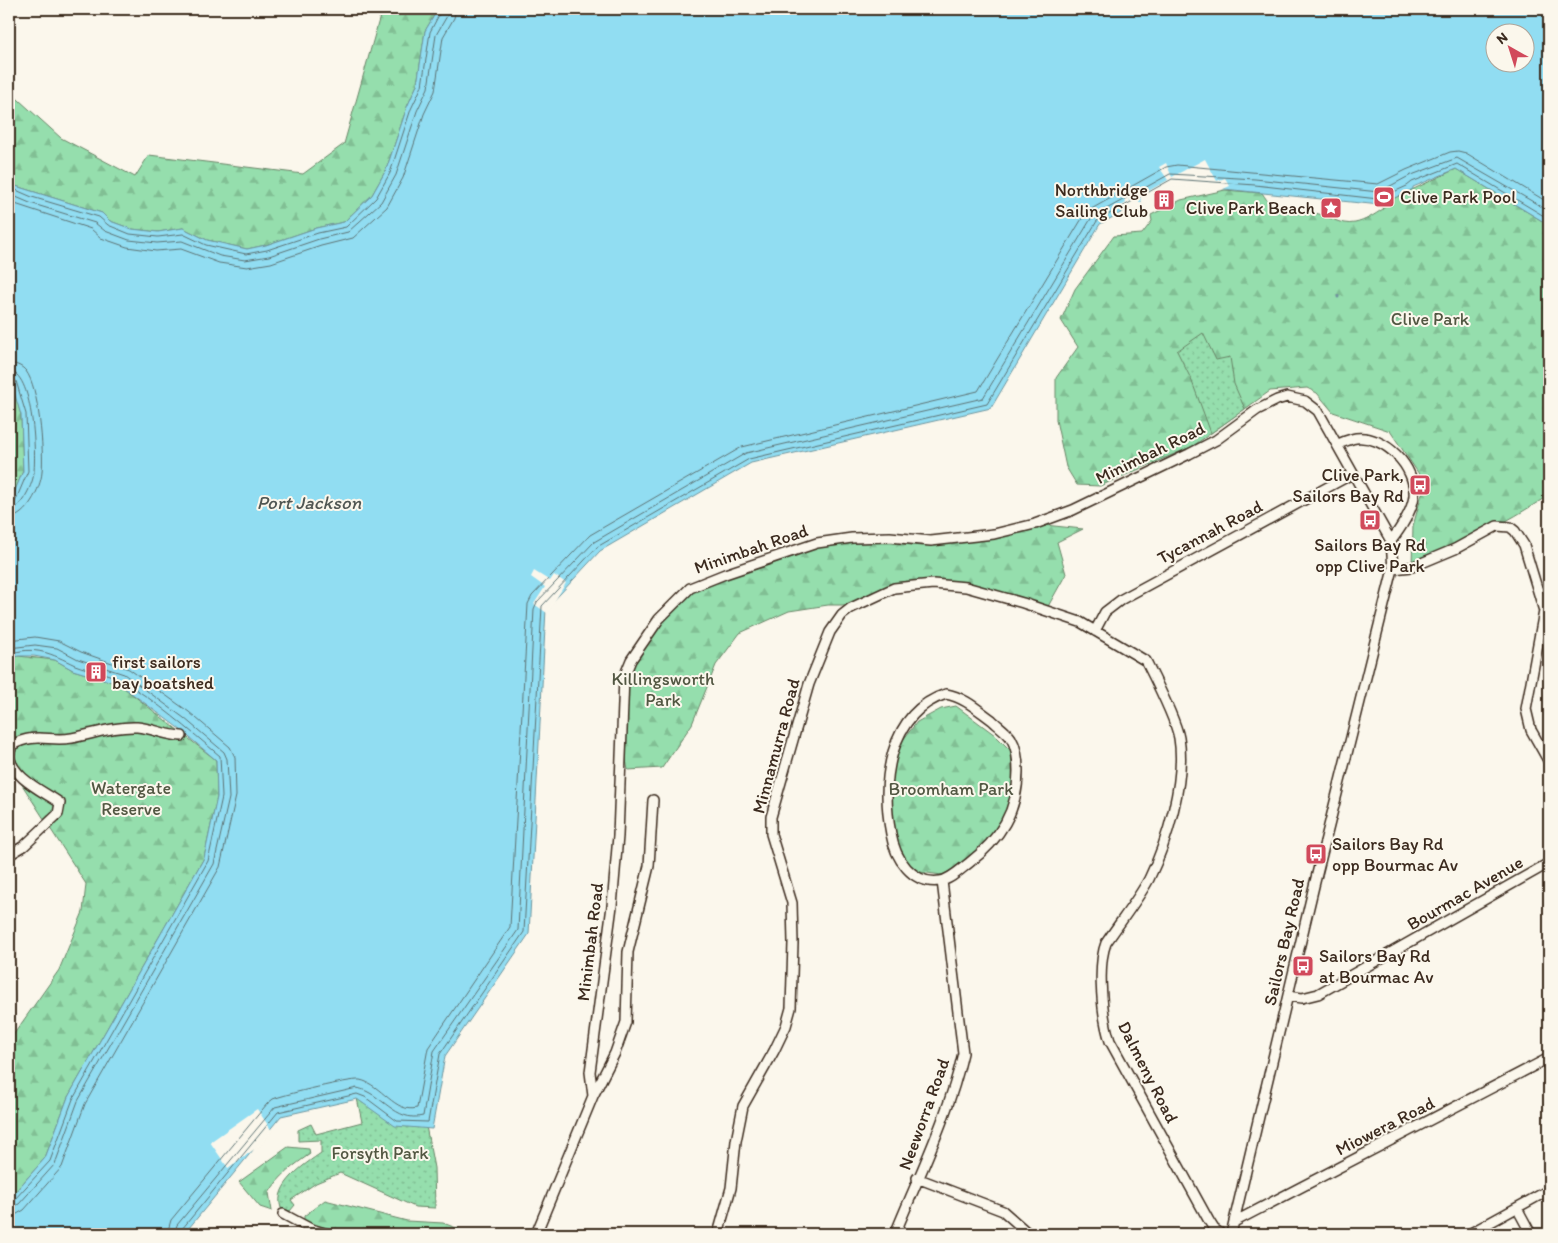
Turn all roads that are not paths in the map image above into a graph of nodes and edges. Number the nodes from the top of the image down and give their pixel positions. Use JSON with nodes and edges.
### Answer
{"nodes":[{"id":1,"x":1318,"y":411,"type":"joint"},
{"id":2,"x":1338,"y":444,"type":"junction"},
{"id":3,"x":1352,"y":474,"type":"junction"},
{"id":4,"x":1391,"y":541,"type":"junction"},
{"id":5,"x":1393,"y":569,"type":"junction"},
{"id":6,"x":1095,"y":631,"type":"junction"},
{"id":7,"x":182,"y":736,"type":"dead end"},
{"id":8,"x":9,"y":755,"type":"edge"},
{"id":9,"x":1549,"y":762,"type":"edge"},
{"id":10,"x":653,"y":800,"type":"dead end"},
{"id":11,"x":9,"y":854,"type":"edge"},
{"id":12,"x":1549,"y":863,"type":"edge"},
{"id":13,"x":942,"y":881,"type":"junction"},
{"id":14,"x":1288,"y":996,"type":"junction"},
{"id":15,"x":1549,"y":1058,"type":"edge"},
{"id":16,"x":593,"y":1096,"type":"junction"},
{"id":17,"x":917,"y":1178,"type":"junction"},
{"id":18,"x":1549,"y":1190,"type":"edge"},
{"id":19,"x":1517,"y":1208,"type":"junction"},
{"id":20,"x":283,"y":1214,"type":"dead end"},
{"id":21,"x":1234,"y":1222,"type":"junction"},
{"id":22,"x":328,"y":1234,"type":"edge"},
{"id":23,"x":536,"y":1234,"type":"edge"},
{"id":24,"x":718,"y":1234,"type":"edge"},
{"id":25,"x":895,"y":1234,"type":"edge"},
{"id":26,"x":1030,"y":1234,"type":"edge"},
{"id":27,"x":1222,"y":1234,"type":"edge"},
{"id":28,"x":1231,"y":1234,"type":"edge"},
{"id":29,"x":1469,"y":1234,"type":"edge"},
{"id":30,"x":1531,"y":1234,"type":"edge"}],
"edges":[{"from":1,"to":2,"type":"street","name":"Sailors Bay Road"},
{"from":1,"to":16,"type":"street","name":"Minimbah Road"},
{"from":2,"to":3,"type":"street","name":"Sailors Bay Road"},
{"from":2,"to":4,"type":"street"},
{"from":3,"to":4,"type":"street","name":"Sailors Bay Road"},
{"from":3,"to":6,"type":"street","name":"Tycannah Road"},
{"from":4,"to":5,"type":"street","name":"Sailors Bay Road"},
{"from":5,"to":9,"type":"street"},
{"from":5,"to":14,"type":"street","name":"Sailors Bay Road"},
{"from":6,"to":24,"type":"street","name":"Minnamurra Road"},
{"from":6,"to":27,"type":"street","name":"Dalmeny Road"},
{"from":7,"to":8,"type":"street"},
{"from":8,"to":11,"type":"street"},
{"from":10,"to":16,"type":"street"},
{"from":12,"to":14,"type":"street","name":"Bourmac Avenue"},
{"from":13,"to":13,"type":"street"},
{"from":13,"to":17,"type":"street","name":"Neeworra Road"},
{"from":14,"to":21,"type":"street","name":"Sailors Bay Road"},
{"from":15,"to":21,"type":"street","name":"Miowera Road"},
{"from":16,"to":23,"type":"street","name":"Minimbah Road"},
{"from":17,"to":25,"type":"street","name":"Neeworra Road"},
{"from":17,"to":26,"type":"street"},
{"from":18,"to":19,"type":"street"},
{"from":19,"to":29,"type":"street"},
{"from":19,"to":30,"type":"street"},
{"from":20,"to":22,"type":"street"},
{"from":21,"to":28,"type":"street","name":"Sailors Bay Road"}]}
